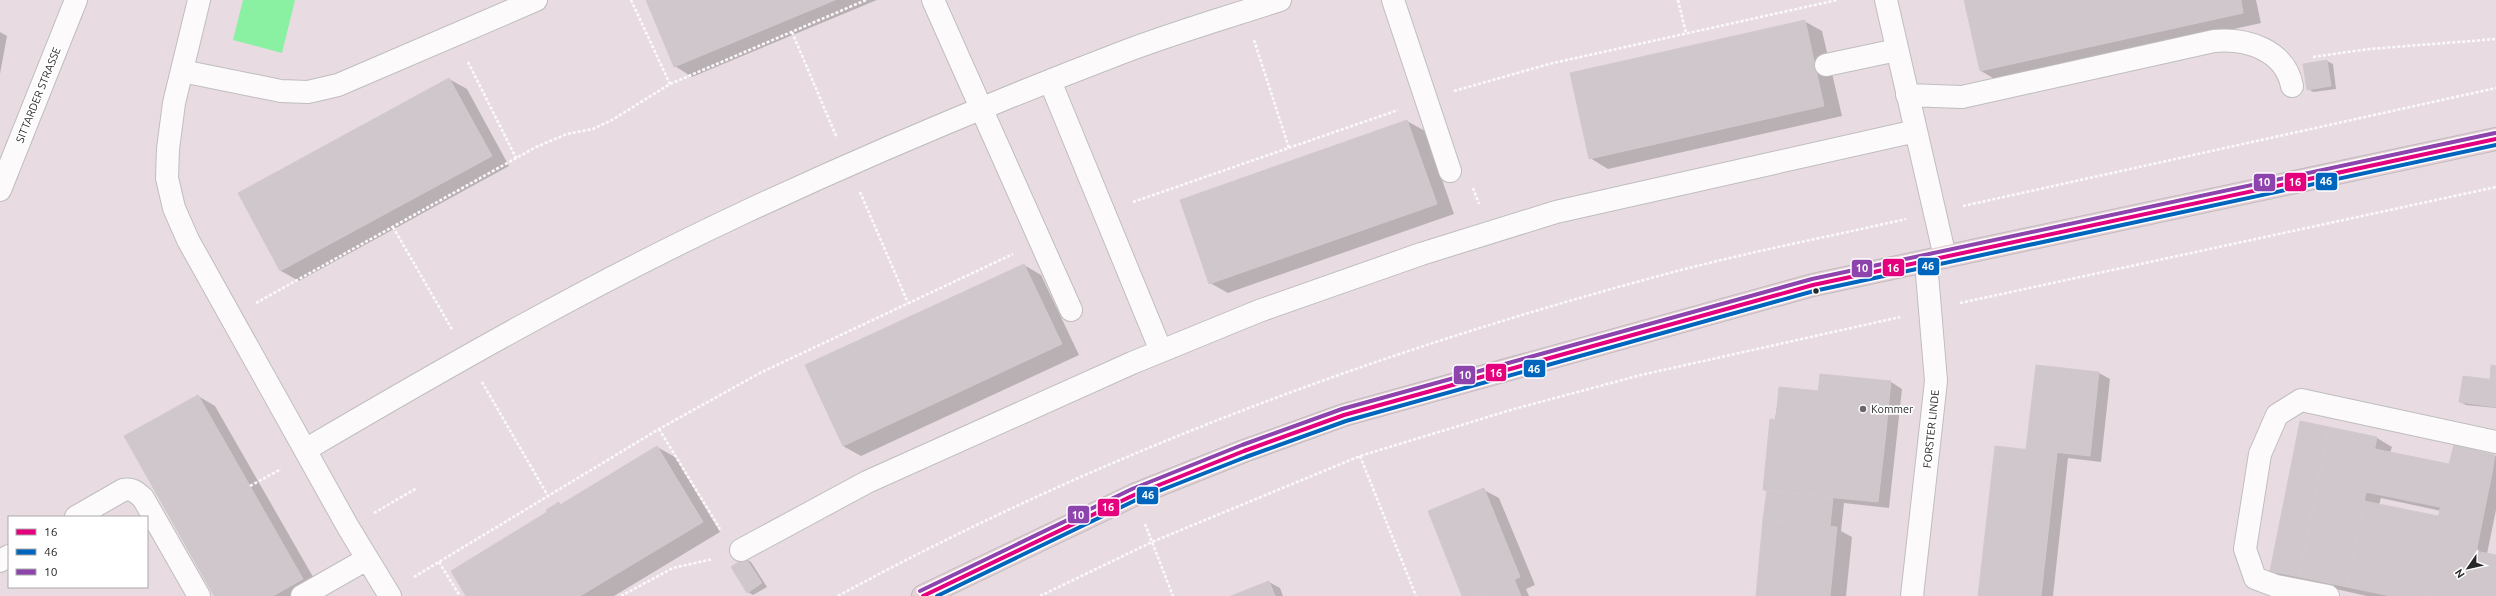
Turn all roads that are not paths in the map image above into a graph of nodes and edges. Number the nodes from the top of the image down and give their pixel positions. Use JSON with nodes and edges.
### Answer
{"nodes":[{"id":1,"x":76,"y":0,"type":"edge"},
{"id":2,"x":199,"y":0,"type":"edge"},
{"id":3,"x":536,"y":0,"type":"edge"},
{"id":4,"x":933,"y":0,"type":"edge"},
{"id":5,"x":1280,"y":0,"type":"edge"},
{"id":6,"x":1393,"y":0,"type":"edge"},
{"id":7,"x":1886,"y":0,"type":"edge"},
{"id":8,"x":1897,"y":50,"type":"junction"},
{"id":9,"x":1826,"y":65,"type":"dead end"},
{"id":10,"x":182,"y":71,"type":"junction"},
{"id":11,"x":1050,"y":81,"type":"junction"},
{"id":12,"x":2292,"y":86,"type":"dead end"},
{"id":13,"x":1908,"y":95,"type":"junction"},
{"id":14,"x":980,"y":108,"type":"junction"},
{"id":15,"x":1916,"y":131,"type":"junction"},
{"id":16,"x":2496,"y":139,"type":"edge"},
{"id":17,"x":1450,"y":171,"type":"dead end"},
{"id":18,"x":0,"y":190,"type":"edge"},
{"id":19,"x":1935,"y":260,"type":"junction"},
{"id":20,"x":1071,"y":310,"type":"dead end"},
{"id":21,"x":1162,"y":351,"type":"junction"},
{"id":22,"x":2496,"y":442,"type":"edge"},
{"id":23,"x":306,"y":452,"type":"junction"},
{"id":24,"x":78,"y":516,"type":"edge"},
{"id":25,"x":738,"y":552,"type":"road end"},
{"id":26,"x":367,"y":559,"type":"junction"},
{"id":27,"x":199,"y":596,"type":"edge"},
{"id":28,"x":302,"y":596,"type":"edge"},
{"id":29,"x":390,"y":596,"type":"edge"},
{"id":30,"x":923,"y":596,"type":"edge"},
{"id":31,"x":1912,"y":596,"type":"edge"},
{"id":32,"x":2328,"y":596,"type":"edge"}],
"edges":[{"from":1,"to":18,"type":"street","name":"SITTARDER STRASSE"},
{"from":2,"to":10,"type":"street"},
{"from":3,"to":10,"type":"street"},
{"from":4,"to":14,"type":"street"},
{"from":5,"to":11,"type":"street"},
{"from":6,"to":17,"type":"street"},
{"from":7,"to":8,"type":"street","name":"FORSTER LINDE"},
{"from":8,"to":9,"type":"street"},
{"from":8,"to":13,"type":"street","name":"FORSTER LINDE"},
{"from":10,"to":23,"type":"street"},
{"from":11,"to":14,"type":"street"},
{"from":11,"to":21,"type":"street"},
{"from":12,"to":13,"type":"street"},
{"from":13,"to":15,"type":"street","name":"FORSTER LINDE"},
{"from":14,"to":20,"type":"street"},
{"from":14,"to":23,"type":"street"},
{"from":15,"to":19,"type":"street","name":"FORSTER LINDE"},
{"from":15,"to":21,"type":"street"},
{"from":16,"to":19,"type":"main road"},
{"from":19,"to":30,"type":"main road"},
{"from":19,"to":31,"type":"street","name":"FORSTER LINDE"},
{"from":21,"to":25,"type":"street"},
{"from":22,"to":32,"type":"street"},
{"from":23,"to":26,"type":"street"},
{"from":24,"to":27,"type":"street"},
{"from":26,"to":28,"type":"street"},
{"from":26,"to":29,"type":"street"}]}
